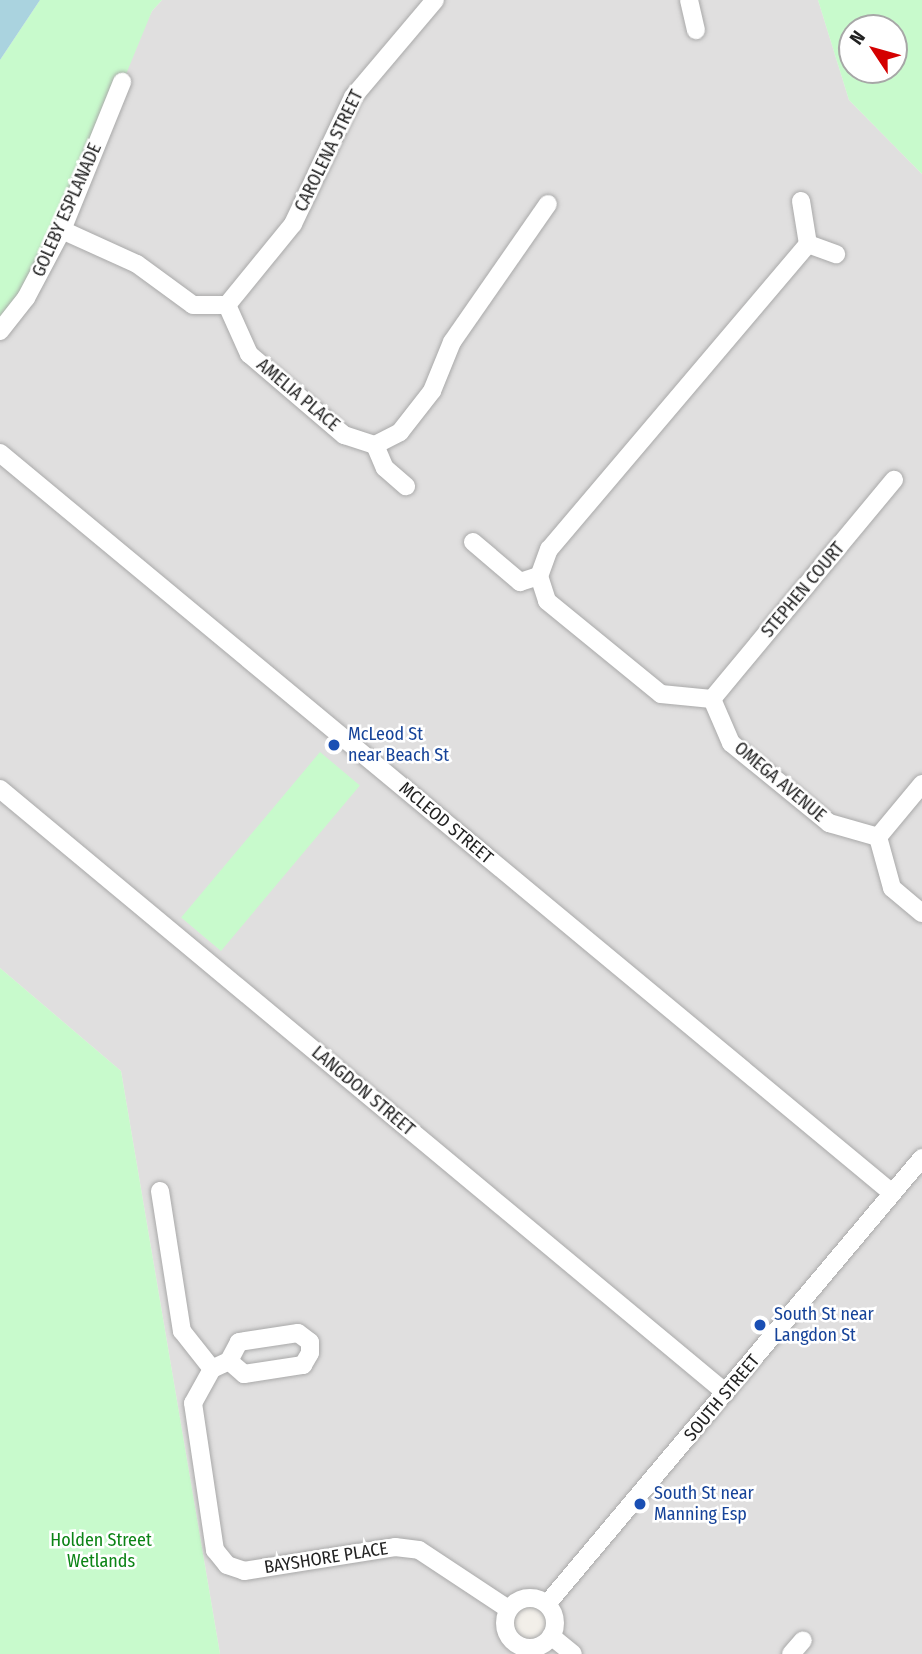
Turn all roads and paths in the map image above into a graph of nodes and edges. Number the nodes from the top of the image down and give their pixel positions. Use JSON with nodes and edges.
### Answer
{"nodes":[{"id":1,"x":435,"y":0,"type":"edge"},
{"id":2,"x":689,"y":0,"type":"edge"},
{"id":3,"x":696,"y":30,"type":"dead end"},
{"id":4,"x":122,"y":82,"type":"dead end"},
{"id":5,"x":801,"y":201,"type":"dead end"},
{"id":6,"x":548,"y":204,"type":"dead end"},
{"id":7,"x":62,"y":230,"type":"junction"},
{"id":8,"x":808,"y":244,"type":"junction"},
{"id":9,"x":836,"y":254,"type":"dead end"},
{"id":10,"x":227,"y":305,"type":"junction"},
{"id":11,"x":0,"y":331,"type":"edge"},
{"id":12,"x":375,"y":445,"type":"junction"},
{"id":13,"x":0,"y":453,"type":"edge"},
{"id":14,"x":894,"y":480,"type":"dead end"},
{"id":15,"x":406,"y":486,"type":"dead end"},
{"id":16,"x":472,"y":542,"type":"dead end"},
{"id":17,"x":539,"y":576,"type":"junction"},
{"id":18,"x":712,"y":699,"type":"junction"},
{"id":19,"x":922,"y":784,"type":"edge"},
{"id":20,"x":0,"y":789,"type":"edge"},
{"id":21,"x":878,"y":837,"type":"junction"},
{"id":22,"x":922,"y":913,"type":"edge"},
{"id":23,"x":922,"y":1158,"type":"edge"},
{"id":24,"x":160,"y":1191,"type":"dead end"},
{"id":25,"x":892,"y":1193,"type":"junction"},
{"id":26,"x":229,"y":1361,"type":"dead end"},
{"id":27,"x":212,"y":1369,"type":"junction"},
{"id":28,"x":726,"y":1393,"type":"junction"},
{"id":29,"x":547,"y":1604,"type":"junction"},
{"id":30,"x":508,"y":1609,"type":"junction"},
{"id":31,"x":551,"y":1636,"type":"junction"},
{"id":32,"x":510,"y":1649,"type":"edge"},
{"id":33,"x":573,"y":1654,"type":"edge"}],
"edges":[{"from":1,"to":10,"type":"street","name":"CAROLENA STREET"},
{"from":2,"to":3,"type":"street"},
{"from":4,"to":7,"type":"street","name":"GOLEBY ESPLANADE"},
{"from":5,"to":8,"type":"street"},
{"from":6,"to":12,"type":"street"},
{"from":7,"to":10,"type":"street"},
{"from":7,"to":11,"type":"street","name":"GOLEBY ESPLANADE"},
{"from":8,"to":9,"type":"street"},
{"from":8,"to":17,"type":"street"},
{"from":10,"to":12,"type":"street","name":"AMELIA PLACE"},
{"from":12,"to":15,"type":"street"},
{"from":13,"to":25,"type":"street","name":"MCLEOD STREET"},
{"from":14,"to":18,"type":"street","name":"STEPHEN COURT"},
{"from":16,"to":17,"type":"street"},
{"from":17,"to":18,"type":"street"},
{"from":18,"to":21,"type":"street","name":"OMEGA AVENUE"},
{"from":19,"to":21,"type":"street"},
{"from":20,"to":28,"type":"street","name":"LANGDON STREET"},
{"from":21,"to":22,"type":"street"},
{"from":23,"to":25,"type":"street","name":"SOUTH STREET"},
{"from":24,"to":27,"type":"street"},
{"from":25,"to":28,"type":"street","name":"SOUTH STREET"},
{"from":26,"to":27,"type":"street"},
{"from":27,"to":30,"type":"street","name":"BAYSHORE PLACE"},
{"from":28,"to":29,"type":"street","name":"SOUTH STREET"},
{"from":29,"to":30,"type":"street"},
{"from":29,"to":31,"type":"street"},
{"from":30,"to":32,"type":"street"},
{"from":31,"to":32,"type":"street"},
{"from":31,"to":33,"type":"street"}]}
